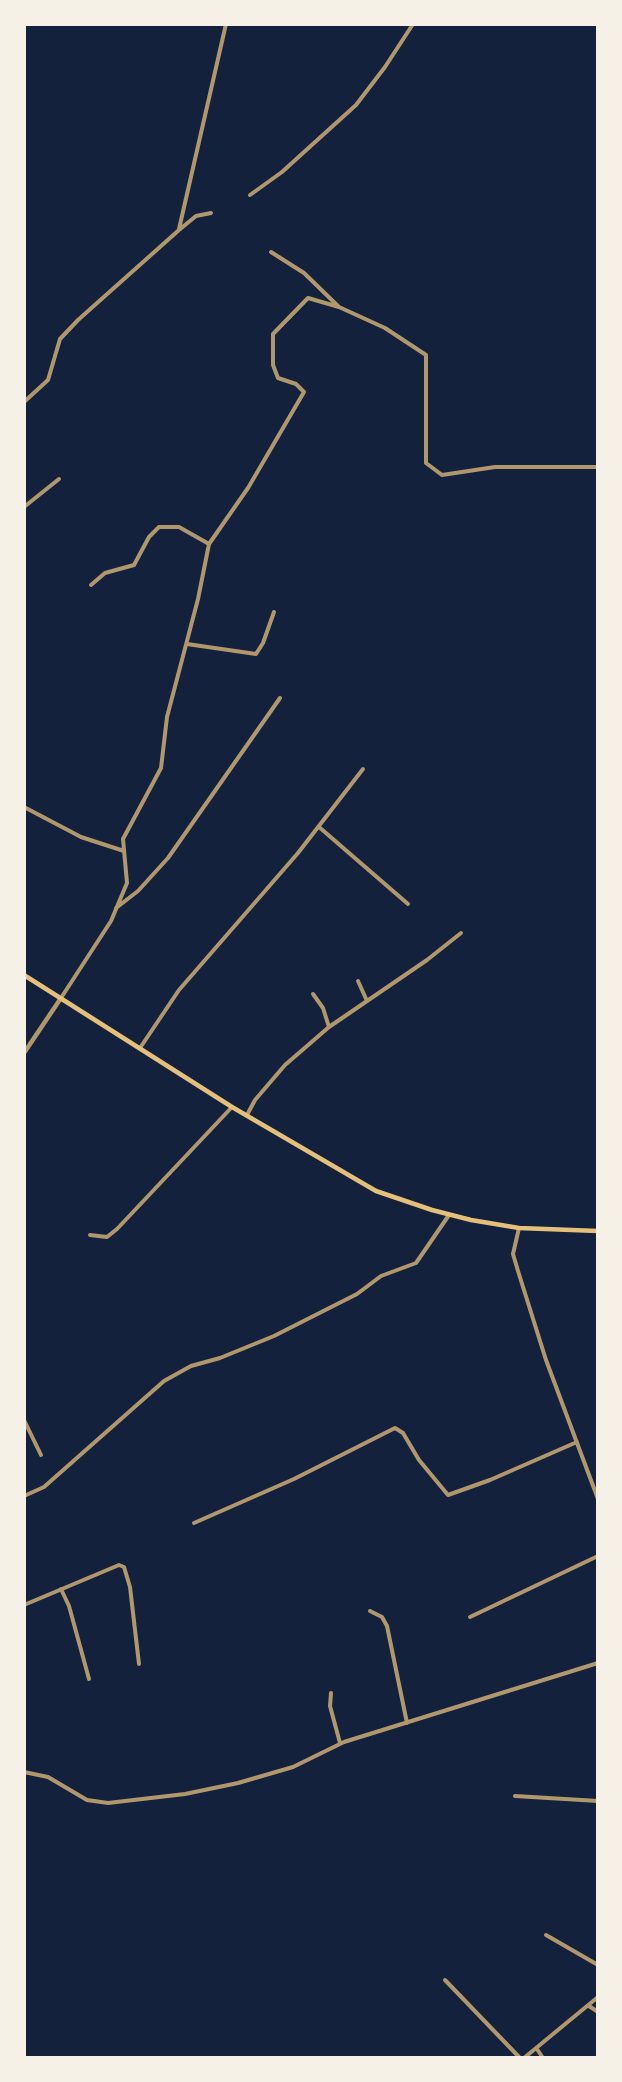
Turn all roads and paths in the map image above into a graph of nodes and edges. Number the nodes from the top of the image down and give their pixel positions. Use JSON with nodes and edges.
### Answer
{"nodes":[{"id":1,"x":226,"y":24,"type":"edge"},
{"id":2,"x":412,"y":24,"type":"edge"},
{"id":3,"x":250,"y":195,"type":"dead end"},
{"id":4,"x":211,"y":213,"type":"dead end"},
{"id":5,"x":179,"y":230,"type":"junction"},
{"id":6,"x":271,"y":252,"type":"dead end"},
{"id":7,"x":339,"y":307,"type":"junction"},
{"id":8,"x":24,"y":402,"type":"edge"},
{"id":9,"x":598,"y":467,"type":"edge"},
{"id":10,"x":59,"y":479,"type":"dead end"},
{"id":11,"x":24,"y":507,"type":"edge"},
{"id":12,"x":209,"y":544,"type":"junction"},
{"id":13,"x":92,"y":585,"type":"dead end"},
{"id":14,"x":274,"y":612,"type":"dead end"},
{"id":15,"x":187,"y":644,"type":"junction"},
{"id":16,"x":280,"y":698,"type":"dead end"},
{"id":17,"x":363,"y":769,"type":"dead end"},
{"id":18,"x":24,"y":807,"type":"edge"},
{"id":19,"x":319,"y":828,"type":"junction"},
{"id":20,"x":124,"y":851,"type":"junction"},
{"id":21,"x":408,"y":904,"type":"dead end"},
{"id":22,"x":116,"y":909,"type":"junction"},
{"id":23,"x":461,"y":933,"type":"dead end"},
{"id":24,"x":24,"y":975,"type":"edge"},
{"id":25,"x":358,"y":981,"type":"dead end"},
{"id":26,"x":313,"y":994,"type":"dead end"},
{"id":27,"x":61,"y":998,"type":"junction"},
{"id":28,"x":367,"y":1001,"type":"junction"},
{"id":29,"x":329,"y":1026,"type":"junction"},
{"id":30,"x":140,"y":1048,"type":"junction"},
{"id":31,"x":24,"y":1053,"type":"edge"},
{"id":32,"x":232,"y":1107,"type":"junction"},
{"id":33,"x":247,"y":1115,"type":"junction"},
{"id":34,"x":449,"y":1215,"type":"junction"},
{"id":35,"x":519,"y":1228,"type":"junction"},
{"id":36,"x":598,"y":1231,"type":"edge"},
{"id":37,"x":90,"y":1235,"type":"dead end"},
{"id":38,"x":24,"y":1420,"type":"edge"},
{"id":39,"x":577,"y":1442,"type":"junction"},
{"id":40,"x":41,"y":1455,"type":"dead end"},
{"id":41,"x":24,"y":1496,"type":"edge"},
{"id":42,"x":598,"y":1499,"type":"edge"},
{"id":43,"x":194,"y":1523,"type":"dead end"},
{"id":44,"x":598,"y":1556,"type":"edge"},
{"id":45,"x":61,"y":1589,"type":"junction"},
{"id":46,"x":24,"y":1605,"type":"edge"},
{"id":47,"x":370,"y":1611,"type":"dead end"},
{"id":48,"x":470,"y":1617,"type":"dead end"},
{"id":49,"x":598,"y":1663,"type":"edge"},
{"id":50,"x":139,"y":1664,"type":"dead end"},
{"id":51,"x":89,"y":1679,"type":"dead end"},
{"id":52,"x":330,"y":1693,"type":"dead end"},
{"id":53,"x":407,"y":1723,"type":"junction"},
{"id":54,"x":340,"y":1743,"type":"junction"},
{"id":55,"x":24,"y":1772,"type":"edge"},
{"id":56,"x":515,"y":1796,"type":"dead end"},
{"id":57,"x":598,"y":1801,"type":"edge"},
{"id":58,"x":546,"y":1935,"type":"dead end"},
{"id":59,"x":598,"y":1965,"type":"edge"},
{"id":60,"x":445,"y":1980,"type":"dead end"},
{"id":61,"x":598,"y":1998,"type":"edge"},
{"id":62,"x":589,"y":2006,"type":"junction"},
{"id":63,"x":598,"y":2012,"type":"edge"},
{"id":64,"x":537,"y":2049,"type":"junction"},
{"id":65,"x":519,"y":2058,"type":"edge"},
{"id":66,"x":524,"y":2058,"type":"edge"},
{"id":67,"x":543,"y":2058,"type":"edge"}],
"edges":[{"from":1,"to":5,"type":"street"},
{"from":2,"to":3,"type":"street"},
{"from":4,"to":5,"type":"street"},
{"from":5,"to":8,"type":"street"},
{"from":6,"to":7,"type":"street"},
{"from":7,"to":9,"type":"street"},
{"from":7,"to":12,"type":"street"},
{"from":10,"to":11,"type":"street"},
{"from":12,"to":13,"type":"street"},
{"from":12,"to":15,"type":"street"},
{"from":14,"to":15,"type":"street"},
{"from":15,"to":20,"type":"street"},
{"from":16,"to":22,"type":"street"},
{"from":17,"to":19,"type":"street"},
{"from":18,"to":20,"type":"street"},
{"from":19,"to":21,"type":"street"},
{"from":19,"to":30,"type":"street"},
{"from":20,"to":22,"type":"street"},
{"from":22,"to":27,"type":"street"},
{"from":23,"to":28,"type":"street"},
{"from":24,"to":27,"type":"main road"},
{"from":25,"to":28,"type":"street"},
{"from":26,"to":29,"type":"street"},
{"from":27,"to":30,"type":"main road"},
{"from":27,"to":31,"type":"street"},
{"from":28,"to":29,"type":"street"},
{"from":29,"to":33,"type":"street"},
{"from":30,"to":32,"type":"main road"},
{"from":32,"to":33,"type":"main road"},
{"from":32,"to":37,"type":"street"},
{"from":33,"to":34,"type":"main road"},
{"from":34,"to":35,"type":"main road"},
{"from":34,"to":41,"type":"street"},
{"from":35,"to":36,"type":"main road"},
{"from":35,"to":39,"type":"street"},
{"from":38,"to":40,"type":"street"},
{"from":39,"to":42,"type":"street"},
{"from":39,"to":43,"type":"street"},
{"from":44,"to":48,"type":"street"},
{"from":45,"to":46,"type":"street"},
{"from":45,"to":50,"type":"street"},
{"from":45,"to":51,"type":"street"},
{"from":47,"to":53,"type":"street"},
{"from":49,"to":53,"type":"street"},
{"from":52,"to":54,"type":"street"},
{"from":53,"to":54,"type":"street"},
{"from":54,"to":55,"type":"street"},
{"from":56,"to":57,"type":"street"},
{"from":58,"to":59,"type":"street"},
{"from":60,"to":65,"type":"street"},
{"from":61,"to":62,"type":"street"},
{"from":62,"to":63,"type":"street"},
{"from":62,"to":64,"type":"street"},
{"from":64,"to":66,"type":"street"},
{"from":64,"to":67,"type":"street"}]}
